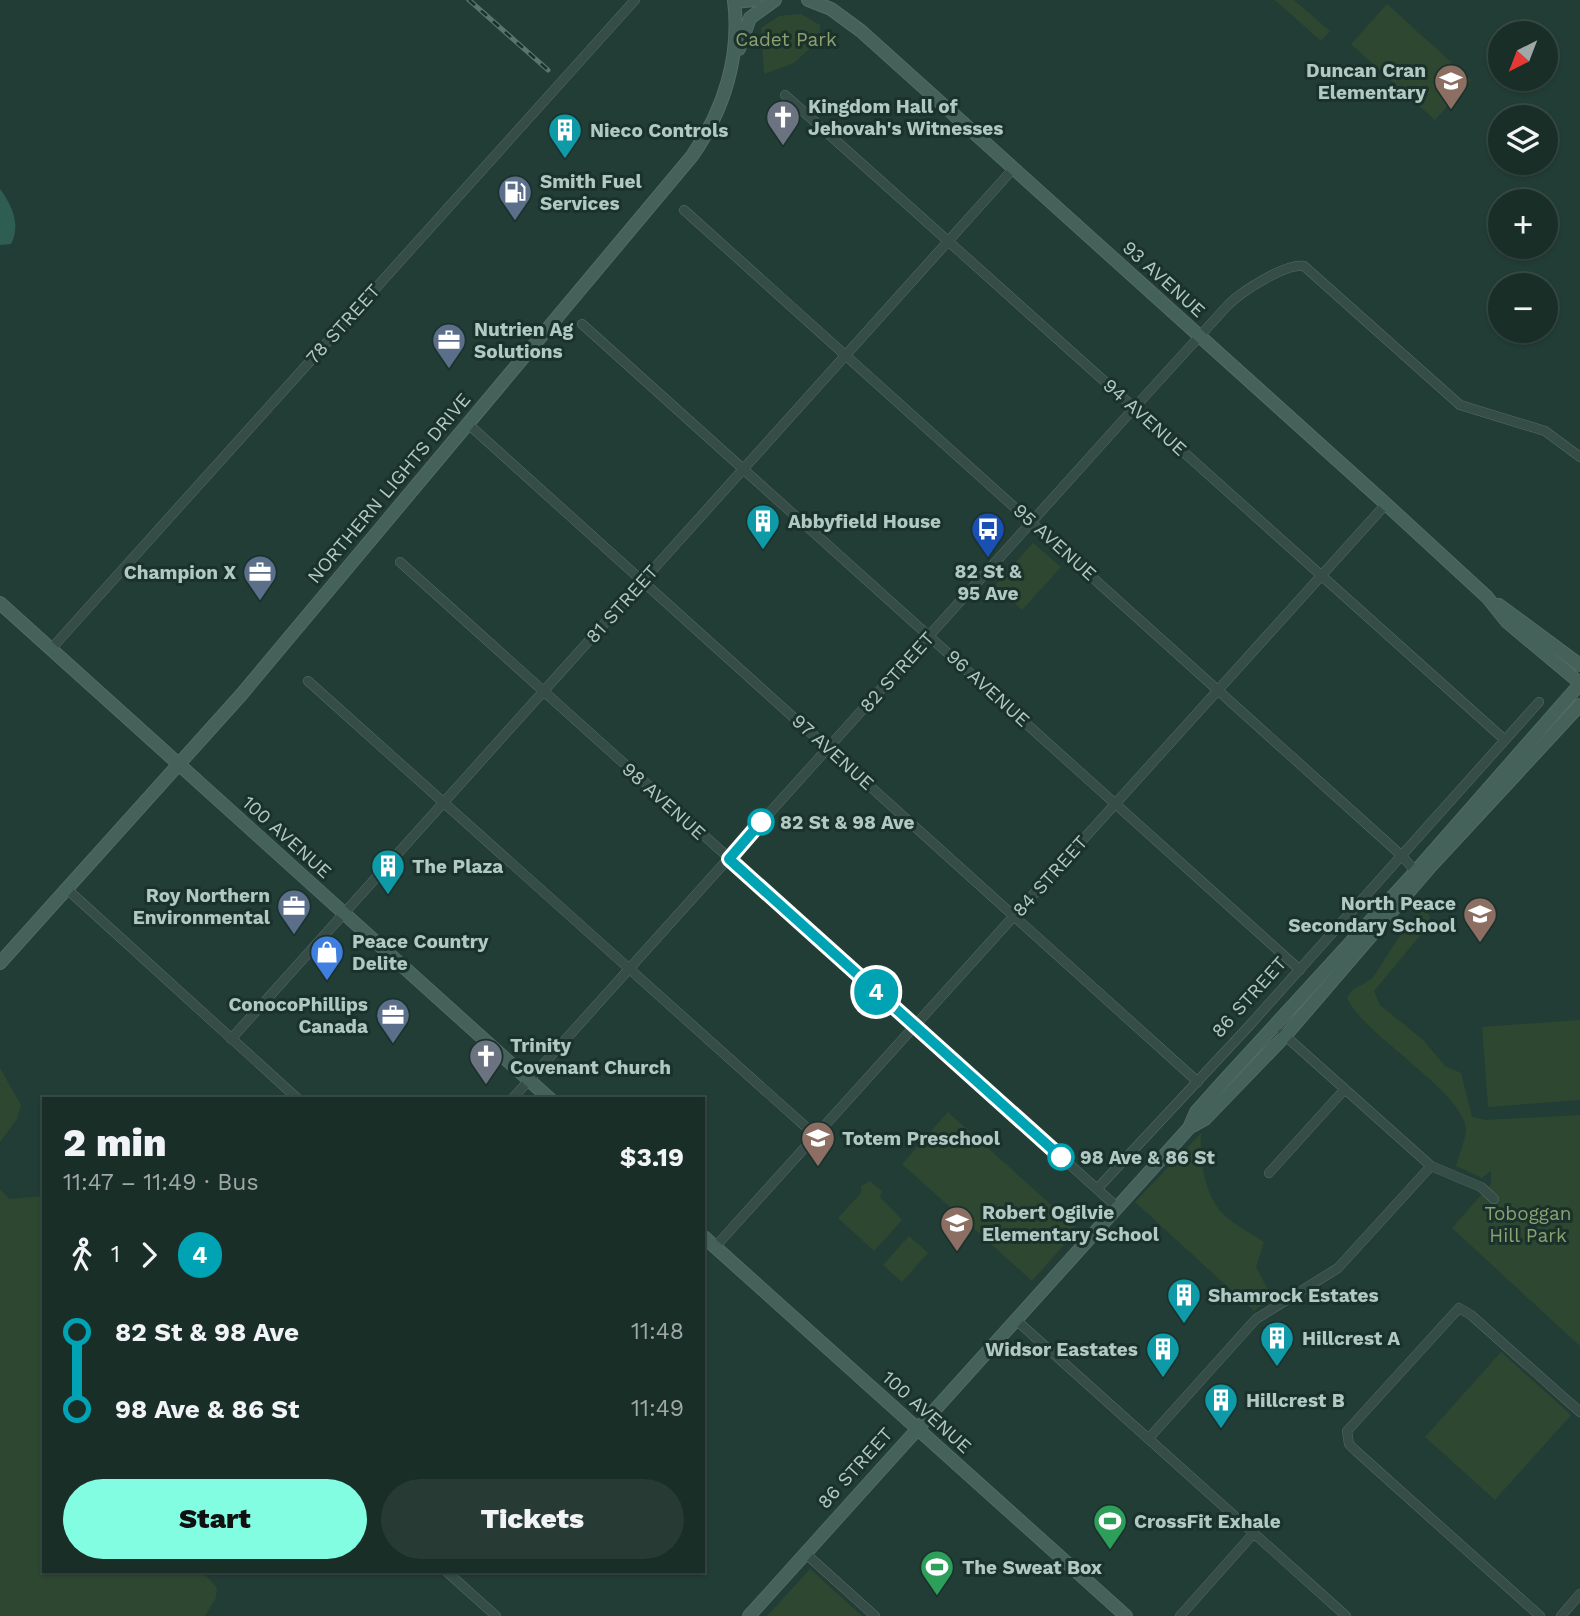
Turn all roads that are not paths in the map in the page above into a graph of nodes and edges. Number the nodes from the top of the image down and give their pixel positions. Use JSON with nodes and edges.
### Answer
{"nodes":[{"id":1,"x":635,"y":0,"type":"edge"},
{"id":2,"x":755,"y":0,"type":"edge"},
{"id":3,"x":775,"y":0,"type":"edge"},
{"id":4,"x":808,"y":0,"type":"edge"},
{"id":5,"x":734,"y":1,"type":"edge"},
{"id":6,"x":730,"y":76,"type":"junction"},
{"id":7,"x":785,"y":95,"type":"dead end"},
{"id":8,"x":1013,"y":169,"type":"junction"},
{"id":9,"x":684,"y":210,"type":"dead end"},
{"id":10,"x":949,"y":241,"type":"junction"},
{"id":11,"x":582,"y":324,"type":"dead end"},
{"id":12,"x":1199,"y":337,"type":"junction"},
{"id":13,"x":847,"y":355,"type":"junction"},
{"id":14,"x":1135,"y":407,"type":"junction"},
{"id":15,"x":467,"y":423,"type":"junction"},
{"id":16,"x":1580,"y":457,"type":"edge"},
{"id":17,"x":744,"y":469,"type":"junction"},
{"id":18,"x":1385,"y":504,"type":"junction"},
{"id":19,"x":1032,"y":522,"type":"junction"},
{"id":20,"x":400,"y":562,"type":"dead end"},
{"id":21,"x":1321,"y":575,"type":"junction"},
{"id":22,"x":643,"y":581,"type":"junction"},
{"id":23,"x":1487,"y":597,"type":"junction"},
{"id":24,"x":0,"y":603,"type":"edge"},
{"id":25,"x":930,"y":636,"type":"junction"},
{"id":26,"x":51,"y":649,"type":"junction"},
{"id":27,"x":1580,"y":665,"type":"edge"},
{"id":28,"x":308,"y":681,"type":"dead end"},
{"id":29,"x":1580,"y":683,"type":"edge"},
{"id":30,"x":1218,"y":689,"type":"junction"},
{"id":31,"x":543,"y":692,"type":"junction"},
{"id":32,"x":1539,"y":702,"type":"dead end"},
{"id":33,"x":1580,"y":705,"type":"edge"},
{"id":34,"x":1505,"y":740,"type":"junction"},
{"id":35,"x":828,"y":748,"type":"junction"},
{"id":36,"x":179,"y":765,"type":"junction"},
{"id":37,"x":444,"y":802,"type":"junction"},
{"id":38,"x":1115,"y":803,"type":"junction"},
{"id":39,"x":1401,"y":855,"type":"junction"},
{"id":40,"x":729,"y":859,"type":"junction"},
{"id":41,"x":1418,"y":875,"type":"junction"},
{"id":42,"x":68,"y":890,"type":"junction"},
{"id":43,"x":344,"y":914,"type":"junction"},
{"id":44,"x":1015,"y":916,"type":"junction"},
{"id":45,"x":0,"y":963,"type":"edge"},
{"id":46,"x":630,"y":969,"type":"junction"},
{"id":47,"x":1300,"y":970,"type":"junction"},
{"id":48,"x":1273,"y":1025,"type":"junction"},
{"id":49,"x":915,"y":1026,"type":"junction"},
{"id":50,"x":1284,"y":1036,"type":"junction"},
{"id":51,"x":231,"y":1039,"type":"junction"},
{"id":52,"x":529,"y":1080,"type":"junction"},
{"id":53,"x":1198,"y":1082,"type":"junction"},
{"id":54,"x":1344,"y":1090,"type":"junction"},
{"id":55,"x":296,"y":1097,"type":"edge"},
{"id":56,"x":514,"y":1097,"type":"edge"},
{"id":57,"x":548,"y":1097,"type":"edge"},
{"id":58,"x":1189,"y":1128,"type":"junction"},
{"id":59,"x":816,"y":1136,"type":"junction"},
{"id":60,"x":1431,"y":1166,"type":"junction"},
{"id":61,"x":1269,"y":1173,"type":"dead end"},
{"id":62,"x":1097,"y":1189,"type":"junction"},
{"id":63,"x":1494,"y":1199,"type":"dead end"},
{"id":64,"x":1117,"y":1207,"type":"junction"},
{"id":65,"x":705,"y":1238,"type":"edge"},
{"id":66,"x":715,"y":1247,"type":"junction"},
{"id":67,"x":1016,"y":1320,"type":"junction"},
{"id":68,"x":1580,"y":1412,"type":"edge"},
{"id":69,"x":917,"y":1429,"type":"junction"},
{"id":70,"x":1149,"y":1438,"type":"junction"},
{"id":71,"x":1254,"y":1533,"type":"junction"},
{"id":72,"x":805,"y":1553,"type":"junction"},
{"id":73,"x":448,"y":1573,"type":"edge"},
{"id":74,"x":1580,"y":1594,"type":"edge"},
{"id":75,"x":495,"y":1616,"type":"edge"},
{"id":76,"x":749,"y":1616,"type":"edge"},
{"id":77,"x":875,"y":1616,"type":"edge"},
{"id":78,"x":1126,"y":1616,"type":"edge"},
{"id":79,"x":1180,"y":1616,"type":"edge"},
{"id":80,"x":1346,"y":1616,"type":"edge"},
{"id":81,"x":1540,"y":1616,"type":"edge"},
{"id":82,"x":1561,"y":1616,"type":"edge"}],
"edges":[{"from":1,"to":26,"type":"street","name":"78 STREET"},
{"from":2,"to":5,"type":"main road"},
{"from":3,"to":6,"type":"main road"},
{"from":4,"to":8,"type":"main road","name":"93 AVENUE"},
{"from":5,"to":6,"type":"main road","name":"NORTHERN LIGHTS DRIVE"},
{"from":6,"to":15,"type":"main road","name":"NORTHERN LIGHTS DRIVE"},
{"from":7,"to":10,"type":"street","name":"94 AVENUE"},
{"from":8,"to":10,"type":"street","name":"81 STREET"},
{"from":8,"to":12,"type":"main road","name":"93 AVENUE"},
{"from":9,"to":13,"type":"street","name":"95 AVENUE"},
{"from":10,"to":13,"type":"street","name":"81 STREET"},
{"from":10,"to":14,"type":"street","name":"94 AVENUE"},
{"from":11,"to":17,"type":"street","name":"96 AVENUE"},
{"from":12,"to":14,"type":"street","name":"82 STREET"},
{"from":12,"to":16,"type":"street","name":"82 STREET"},
{"from":12,"to":18,"type":"main road","name":"93 AVENUE"},
{"from":13,"to":17,"type":"street","name":"81 STREET"},
{"from":13,"to":19,"type":"street","name":"95 AVENUE"},
{"from":14,"to":19,"type":"street","name":"82 STREET"},
{"from":14,"to":21,"type":"street","name":"94 AVENUE"},
{"from":15,"to":22,"type":"street","name":"97 AVENUE"},
{"from":15,"to":36,"type":"main road","name":"NORTHERN LIGHTS DRIVE"},
{"from":17,"to":22,"type":"street","name":"81 STREET"},
{"from":17,"to":25,"type":"street","name":"96 AVENUE"},
{"from":18,"to":21,"type":"street","name":"84 STREET"},
{"from":18,"to":23,"type":"main road","name":"93 AVENUE"},
{"from":19,"to":25,"type":"street","name":"82 STREET"},
{"from":19,"to":30,"type":"street","name":"95 AVENUE"},
{"from":20,"to":31,"type":"street","name":"98 AVENUE"},
{"from":21,"to":30,"type":"street","name":"84 STREET"},
{"from":21,"to":34,"type":"street","name":"94 AVENUE"},
{"from":22,"to":31,"type":"street","name":"81 STREET"},
{"from":22,"to":35,"type":"street","name":"97 AVENUE"},
{"from":23,"to":27,"type":"main road","name":"93 AVENUE"},
{"from":23,"to":29,"type":"main road","name":"93 AVENUE"},
{"from":24,"to":26,"type":"main road","name":"100 AVENUE"},
{"from":25,"to":35,"type":"street","name":"82 STREET"},
{"from":25,"to":38,"type":"street","name":"96 AVENUE"},
{"from":26,"to":36,"type":"main road","name":"100 AVENUE"},
{"from":28,"to":37,"type":"street"},
{"from":29,"to":41,"type":"main road","name":"86 STREET"},
{"from":30,"to":38,"type":"street","name":"84 STREET"},
{"from":30,"to":39,"type":"street","name":"95 AVENUE"},
{"from":31,"to":37,"type":"street","name":"81 STREET"},
{"from":31,"to":40,"type":"street","name":"98 AVENUE"},
{"from":32,"to":34,"type":"street","name":"86 STREET"},
{"from":33,"to":41,"type":"main road","name":"86 STREET"},
{"from":34,"to":39,"type":"street","name":"86 STREET"},
{"from":35,"to":40,"type":"street","name":"82 STREET"},
{"from":35,"to":44,"type":"street","name":"97 AVENUE"},
{"from":36,"to":42,"type":"main road","name":"NORTHERN LIGHTS DRIVE"},
{"from":36,"to":43,"type":"main road","name":"100 AVENUE"},
{"from":37,"to":43,"type":"street","name":"81 STREET"},
{"from":37,"to":46,"type":"street"},
{"from":38,"to":44,"type":"street","name":"84 STREET"},
{"from":38,"to":47,"type":"street","name":"96 AVENUE"},
{"from":39,"to":41,"type":"street","name":"95 AVENUE"},
{"from":39,"to":47,"type":"street","name":"86 STREET"},
{"from":40,"to":46,"type":"street","name":"82 STREET"},
{"from":40,"to":49,"type":"street","name":"98 AVENUE"},
{"from":41,"to":48,"type":"main road","name":"86 STREET"},
{"from":41,"to":50,"type":"main road","name":"86 STREET"},
{"from":42,"to":45,"type":"main road","name":"NORTHERN LIGHTS DRIVE"},
{"from":42,"to":51,"type":"street"},
{"from":43,"to":51,"type":"street","name":"81 STREET"},
{"from":43,"to":52,"type":"main road","name":"100 AVENUE"},
{"from":44,"to":49,"type":"street","name":"84 STREET"},
{"from":44,"to":53,"type":"street","name":"97 AVENUE"},
{"from":46,"to":52,"type":"street","name":"82 STREET"},
{"from":46,"to":59,"type":"street"},
{"from":47,"to":53,"type":"street","name":"86 STREET"},
{"from":48,"to":50,"type":"street"},
{"from":48,"to":58,"type":"main road","name":"86 STREET"},
{"from":49,"to":59,"type":"street","name":"84 STREET"},
{"from":49,"to":62,"type":"street","name":"98 AVENUE"},
{"from":50,"to":54,"type":"street"},
{"from":50,"to":58,"type":"main road","name":"86 STREET"},
{"from":51,"to":55,"type":"street"},
{"from":52,"to":56,"type":"street","name":"82 STREET"},
{"from":52,"to":57,"type":"main road","name":"100 AVENUE"},
{"from":53,"to":62,"type":"street","name":"86 STREET"},
{"from":54,"to":60,"type":"street"},
{"from":54,"to":61,"type":"street"},
{"from":58,"to":64,"type":"main road","name":"86 STREET"},
{"from":59,"to":66,"type":"street","name":"84 STREET"},
{"from":60,"to":63,"type":"street"},
{"from":60,"to":70,"type":"street"},
{"from":62,"to":64,"type":"street","name":"98 AVENUE"},
{"from":64,"to":67,"type":"main road","name":"86 STREET"},
{"from":65,"to":66,"type":"main road","name":"100 AVENUE"},
{"from":66,"to":69,"type":"main road","name":"100 AVENUE"},
{"from":67,"to":69,"type":"main road","name":"86 STREET"},
{"from":67,"to":70,"type":"street"},
{"from":68,"to":81,"type":"street"},
{"from":69,"to":72,"type":"main road","name":"86 STREET"},
{"from":69,"to":78,"type":"main road","name":"100 AVENUE"},
{"from":70,"to":71,"type":"street"},
{"from":71,"to":79,"type":"street"},
{"from":71,"to":80,"type":"street"},
{"from":72,"to":76,"type":"main road","name":"86 STREET"},
{"from":72,"to":77,"type":"street"},
{"from":73,"to":75,"type":"street"},
{"from":74,"to":82,"type":"street"}]}
